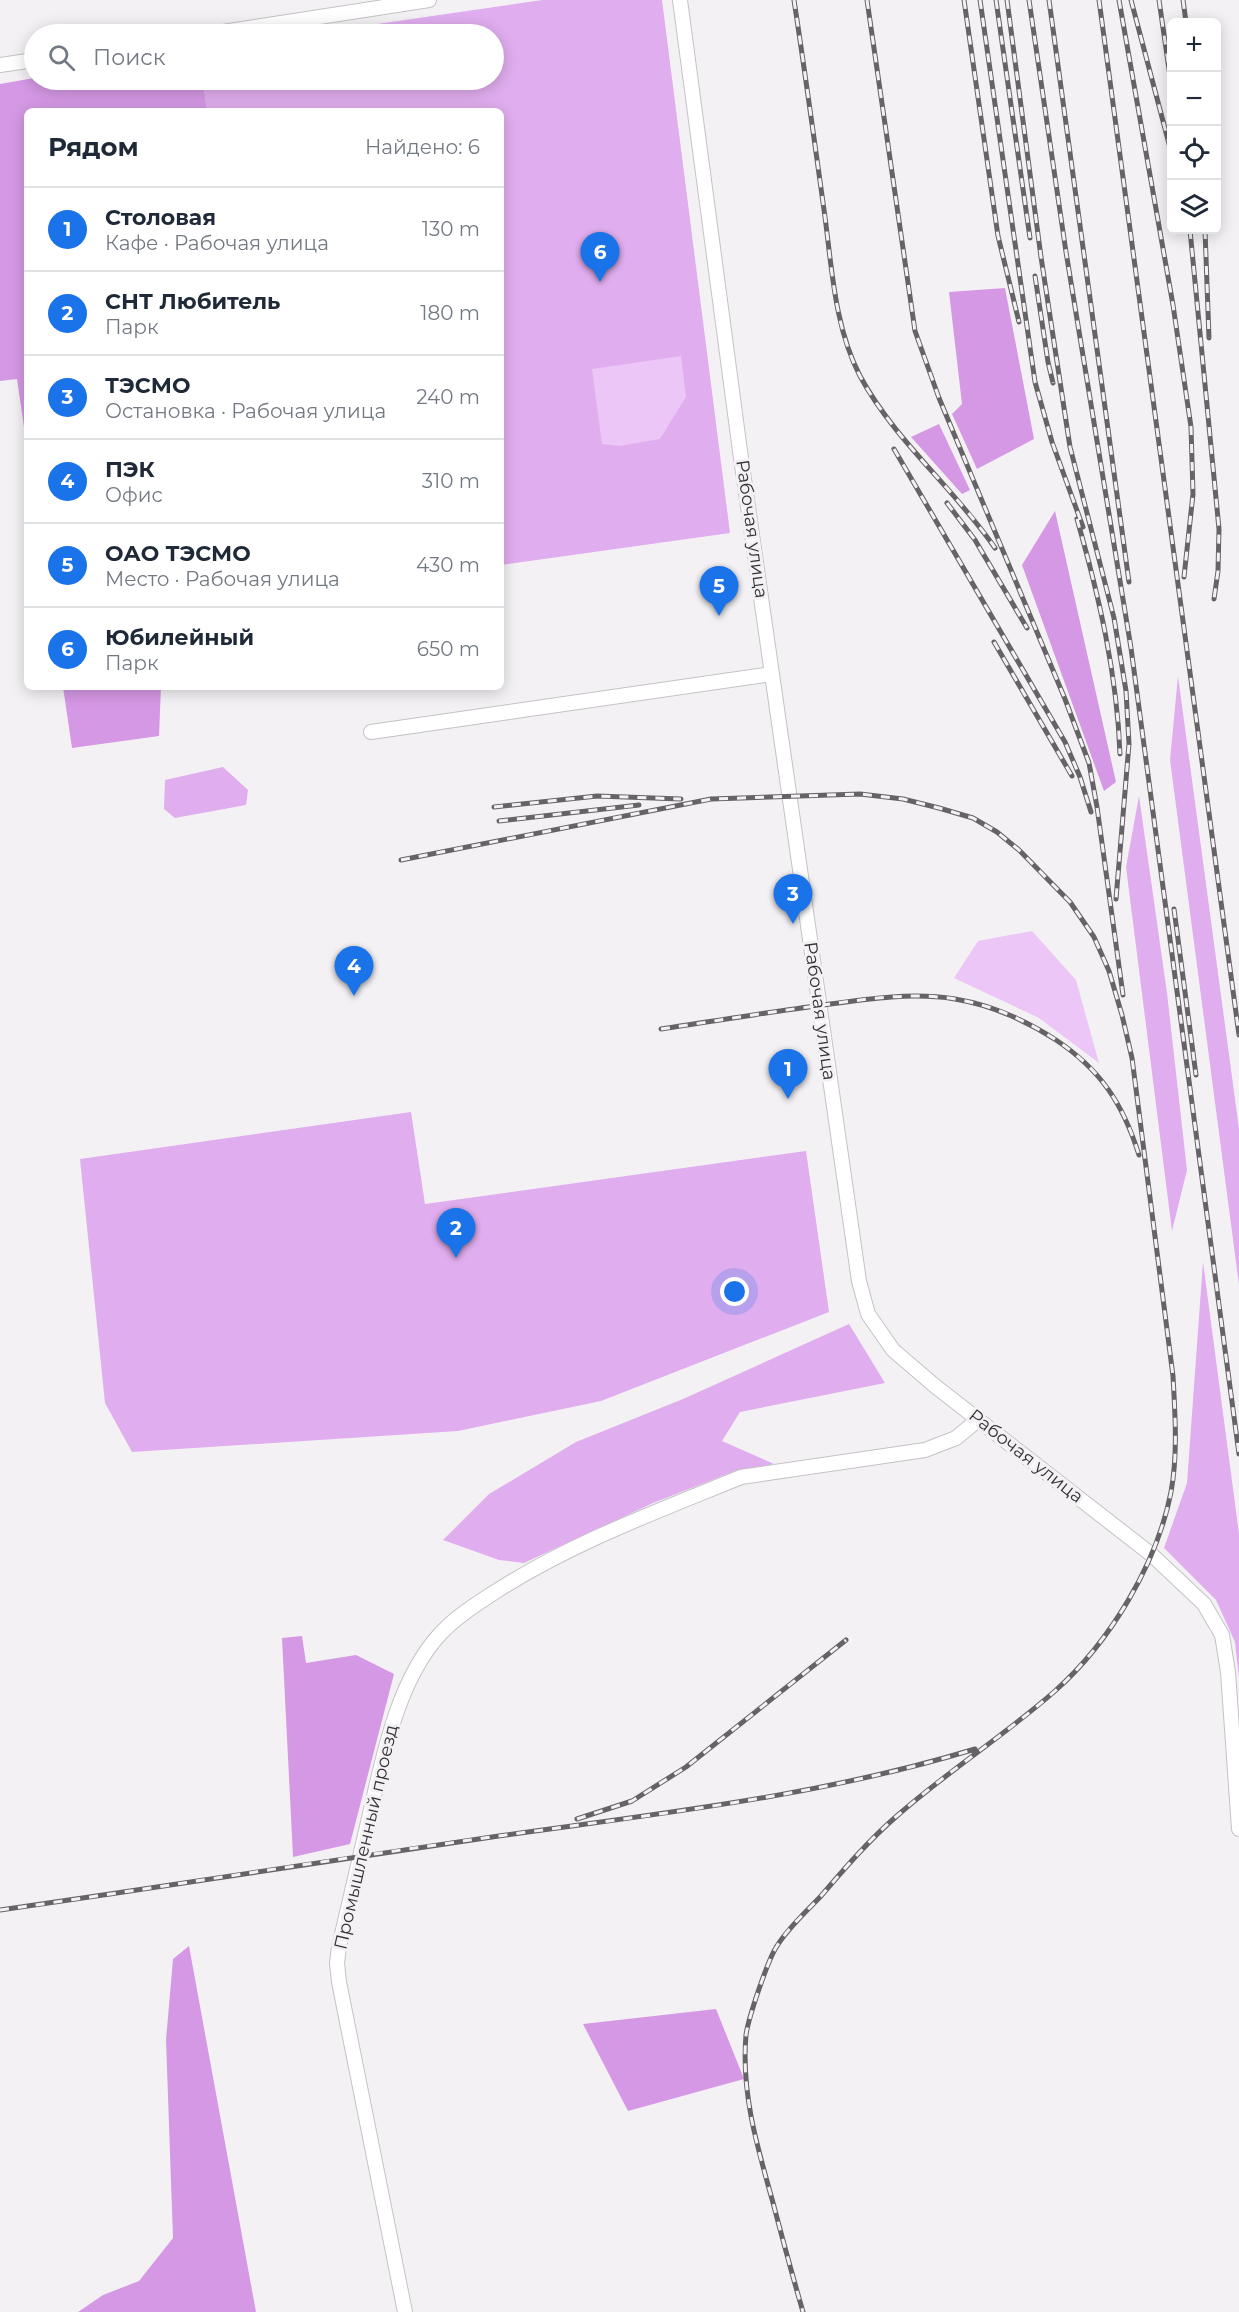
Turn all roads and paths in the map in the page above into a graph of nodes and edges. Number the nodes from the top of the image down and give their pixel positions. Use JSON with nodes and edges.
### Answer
{"nodes":[{"id":1,"x":429,"y":0,"type":"edge"},
{"id":2,"x":680,"y":0,"type":"edge"},
{"id":3,"x":274,"y":24,"type":"edge"},
{"id":4,"x":24,"y":61,"type":"edge"},
{"id":5,"x":0,"y":65,"type":"edge"},
{"id":6,"x":772,"y":674,"type":"junction"},
{"id":7,"x":371,"y":732,"type":"dead end"},
{"id":8,"x":979,"y":1419,"type":"junction"},
{"id":9,"x":1239,"y":1829,"type":"edge"},
{"id":10,"x":405,"y":2312,"type":"edge"}],
"edges":[{"from":1,"to":3,"type":"street"},
{"from":2,"to":6,"type":"street","name":"Рабочая улица"},
{"from":4,"to":5,"type":"street"},
{"from":6,"to":7,"type":"street"},
{"from":6,"to":8,"type":"street","name":"Рабочая улица"},
{"from":8,"to":9,"type":"street","name":"Рабочая улица"},
{"from":8,"to":10,"type":"street","name":"Промышленный проезд"}]}
